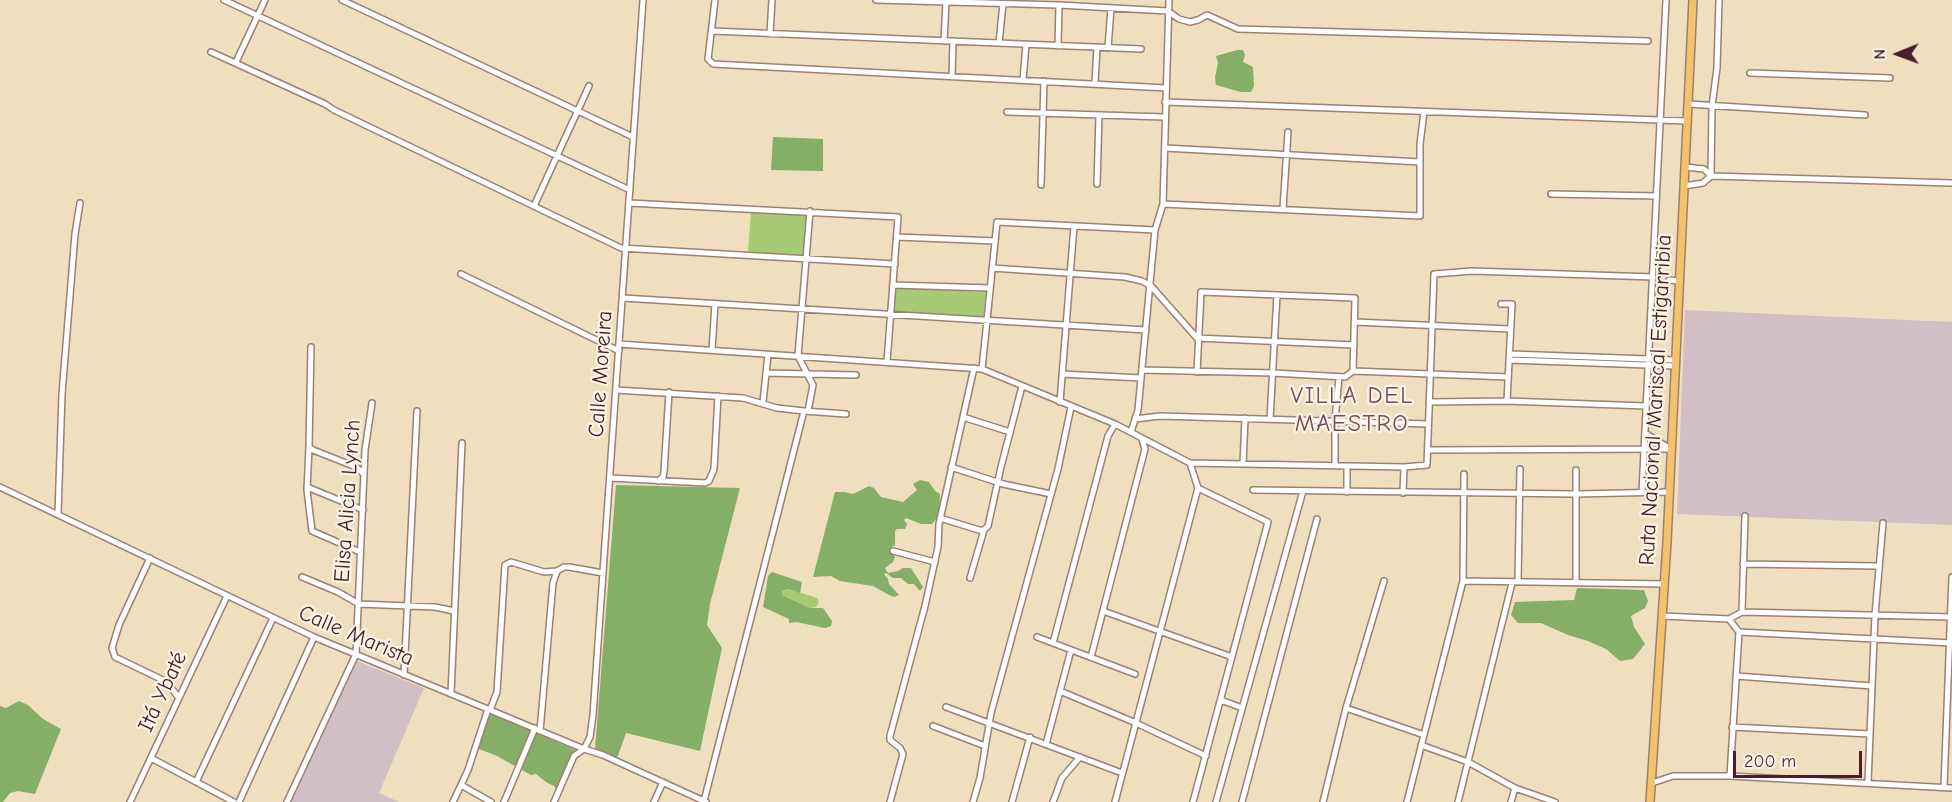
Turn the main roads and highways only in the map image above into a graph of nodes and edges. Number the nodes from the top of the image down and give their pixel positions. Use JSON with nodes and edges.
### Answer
{"nodes":[{"id":1,"x":1693,"y":0,"type":"edge"},
{"id":2,"x":1650,"y":802,"type":"edge"}],
"edges":[{"from":1,"to":2,"type":"main road","name":"Ruta Nacional Mariscal Estigarribia"}]}
